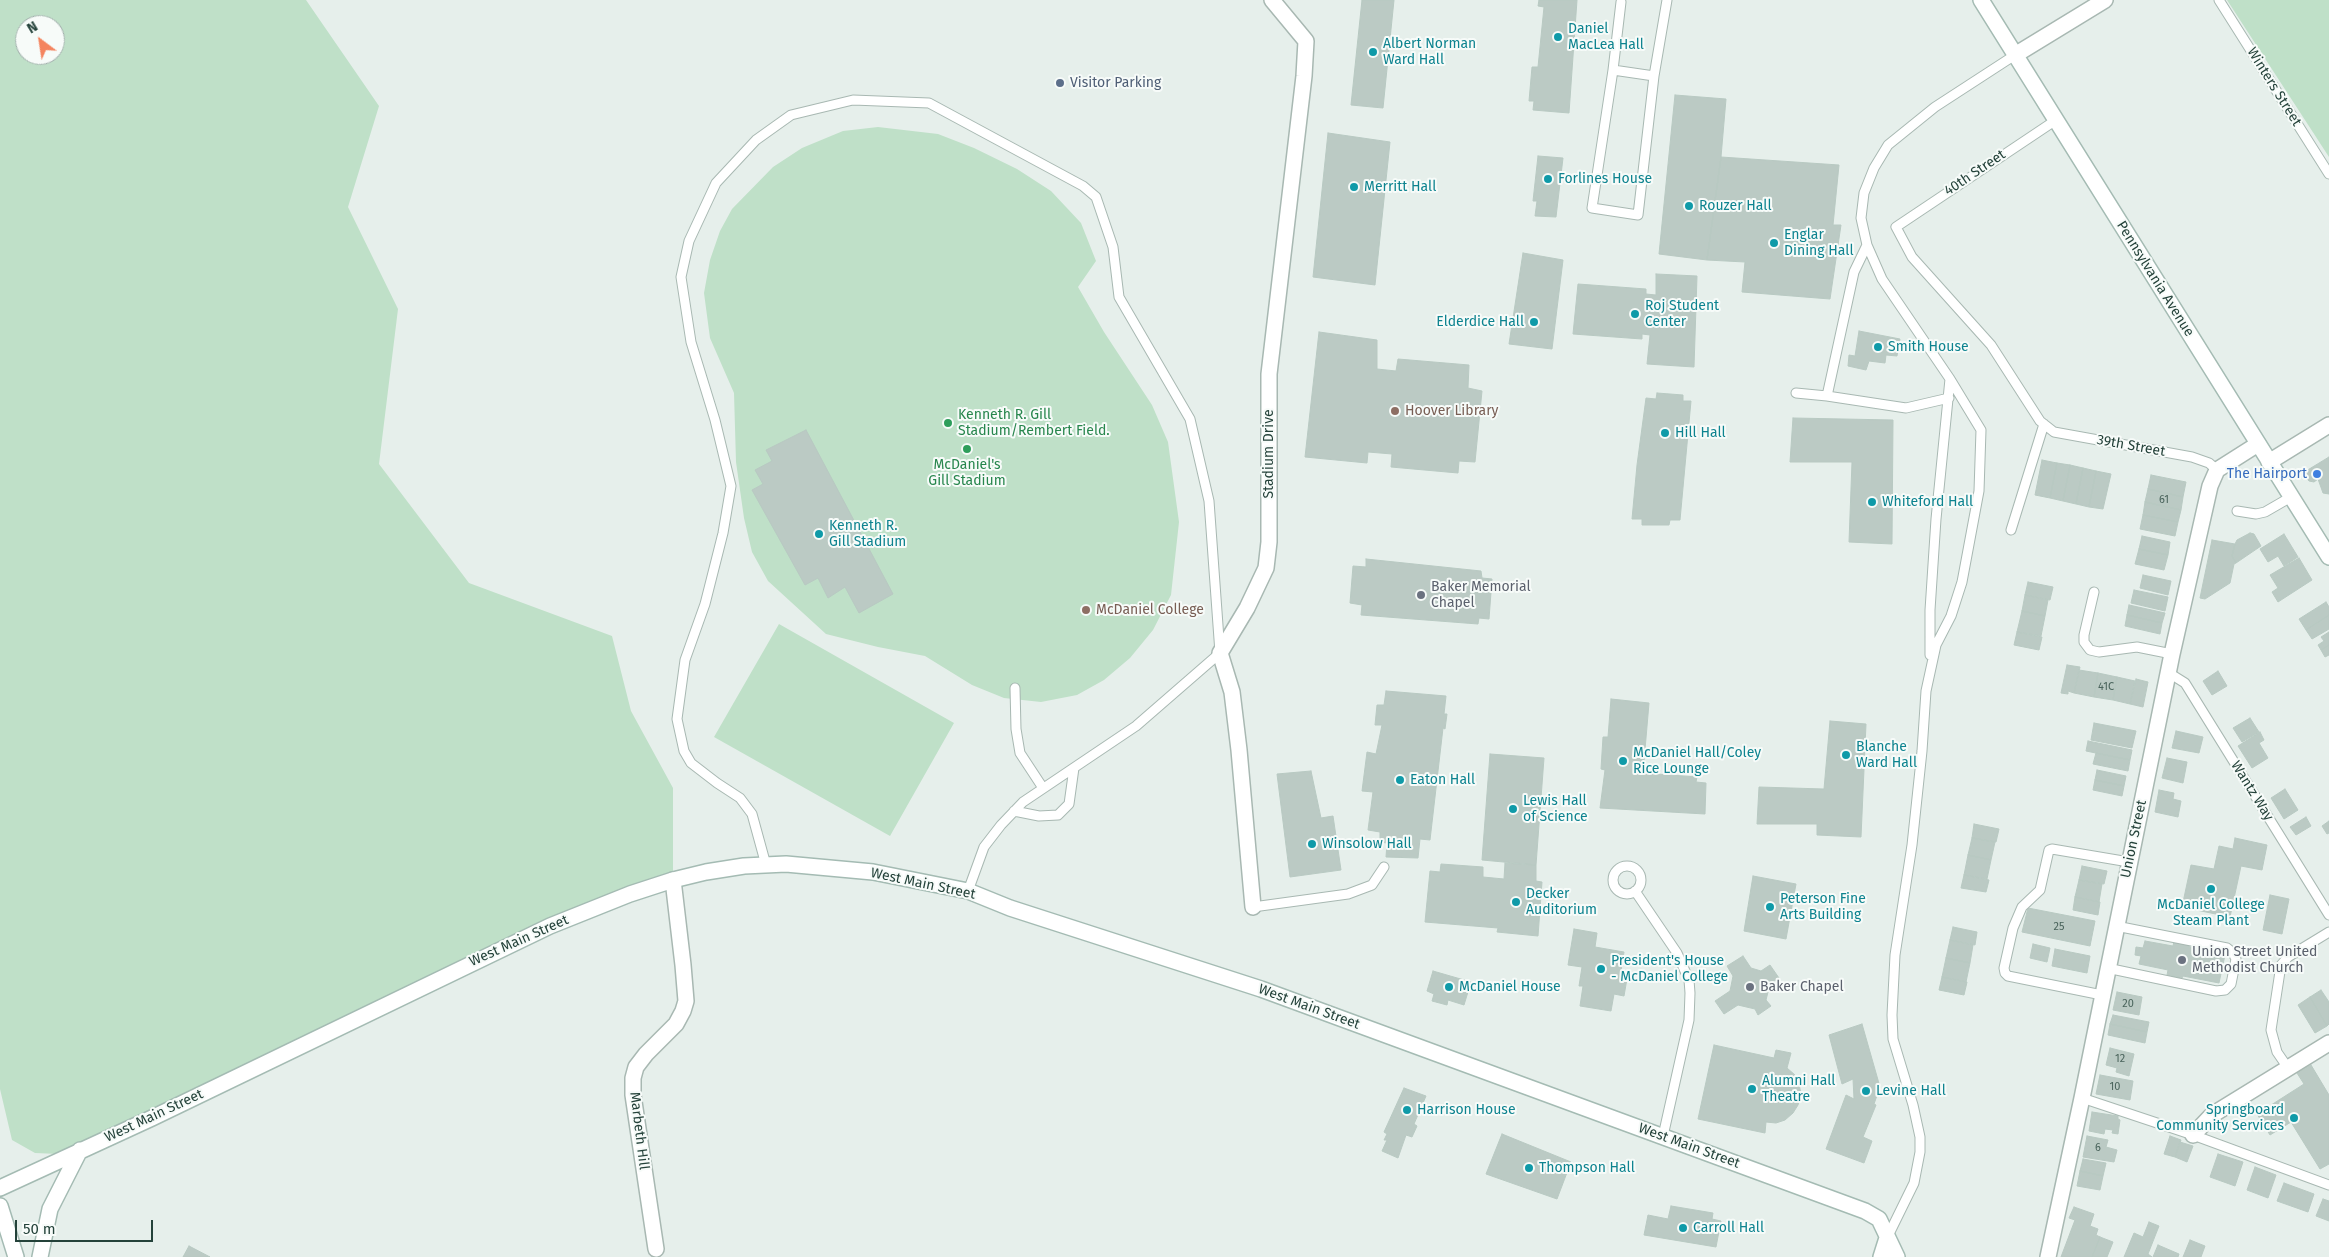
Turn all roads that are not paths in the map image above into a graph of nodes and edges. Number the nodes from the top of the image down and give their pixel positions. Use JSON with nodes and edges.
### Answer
{"nodes":[{"id":1,"x":1272,"y":0,"type":"edge"},
{"id":2,"x":1667,"y":0,"type":"edge"},
{"id":3,"x":1981,"y":0,"type":"edge"},
{"id":4,"x":2105,"y":0,"type":"edge"},
{"id":5,"x":2219,"y":0,"type":"edge"},
{"id":6,"x":1621,"y":2,"type":"dead end"},
{"id":7,"x":2015,"y":55,"type":"junction"},
{"id":8,"x":1613,"y":70,"type":"junction"},
{"id":9,"x":1654,"y":76,"type":"junction"},
{"id":10,"x":2056,"y":120,"type":"junction"},
{"id":11,"x":2329,"y":174,"type":"edge"},
{"id":12,"x":1867,"y":245,"type":"junction"},
{"id":13,"x":1950,"y":378,"type":"junction"},
{"id":14,"x":1796,"y":393,"type":"dead end"},
{"id":15,"x":1827,"y":396,"type":"junction"},
{"id":16,"x":1950,"y":398,"type":"junction"},
{"id":17,"x":2044,"y":424,"type":"junction"},
{"id":18,"x":2329,"y":425,"type":"edge"},
{"id":19,"x":2258,"y":444,"type":"junction"},
{"id":20,"x":2269,"y":462,"type":"junction"},
{"id":21,"x":2216,"y":470,"type":"junction"},
{"id":22,"x":2291,"y":497,"type":"junction"},
{"id":23,"x":2237,"y":511,"type":"dead end"},
{"id":24,"x":2011,"y":530,"type":"dead end"},
{"id":25,"x":2329,"y":558,"type":"edge"},
{"id":26,"x":2094,"y":592,"type":"dead end"},
{"id":27,"x":1220,"y":653,"type":"junction"},
{"id":28,"x":2172,"y":654,"type":"junction"},
{"id":29,"x":1930,"y":668,"type":"junction"},
{"id":30,"x":2169,"y":673,"type":"junction"},
{"id":31,"x":1015,"y":688,"type":"dead end"},
{"id":32,"x":1074,"y":768,"type":"junction"},
{"id":33,"x":1043,"y":788,"type":"junction"},
{"id":34,"x":1014,"y":811,"type":"junction"},
{"id":35,"x":2129,"y":862,"type":"junction"},
{"id":36,"x":766,"y":865,"type":"junction"},
{"id":37,"x":1384,"y":867,"type":"dead end"},
{"id":38,"x":673,"y":880,"type":"junction"},
{"id":39,"x":968,"y":891,"type":"junction"},
{"id":40,"x":1635,"y":892,"type":"dead end"},
{"id":41,"x":1253,"y":907,"type":"joint"},
{"id":42,"x":2329,"y":915,"type":"edge"},
{"id":43,"x":2116,"y":926,"type":"junction"},
{"id":44,"x":2329,"y":932,"type":"edge"},
{"id":45,"x":2107,"y":968,"type":"junction"},
{"id":46,"x":2102,"y":994,"type":"junction"},
{"id":47,"x":2329,"y":1043,"type":"edge"},
{"id":48,"x":2288,"y":1068,"type":"junction"},
{"id":49,"x":2082,"y":1098,"type":"junction"},
{"id":50,"x":2193,"y":1135,"type":"junction"},
{"id":51,"x":1663,"y":1136,"type":"junction"},
{"id":52,"x":80,"y":1150,"type":"junction"},
{"id":53,"x":2329,"y":1185,"type":"edge"},
{"id":54,"x":0,"y":1188,"type":"edge"},
{"id":55,"x":0,"y":1206,"type":"edge"},
{"id":56,"x":1887,"y":1238,"type":"junction"},
{"id":57,"x":656,"y":1249,"type":"dead end"},
{"id":58,"x":16,"y":1257,"type":"edge"},
{"id":59,"x":40,"y":1257,"type":"edge"},
{"id":60,"x":1881,"y":1257,"type":"edge"},
{"id":61,"x":1897,"y":1257,"type":"edge"},
{"id":62,"x":2048,"y":1257,"type":"edge"}],
"edges":[{"from":1,"to":27,"type":"street","name":"Stadium Drive"},
{"from":2,"to":9,"type":"lane"},
{"from":3,"to":7,"type":"street","name":"Pennsylvania Avenue"},
{"from":4,"to":7,"type":"street"},
{"from":5,"to":11,"type":"lane","name":"Winters Street"},
{"from":6,"to":8,"type":"lane"},
{"from":7,"to":10,"type":"street","name":"Pennsylvania Avenue"},
{"from":7,"to":12,"type":"lane"},
{"from":8,"to":9,"type":"lane"},
{"from":8,"to":9,"type":"lane"},
{"from":10,"to":17,"type":"lane","name":"40th Street"},
{"from":10,"to":19,"type":"street","name":"Pennsylvania Avenue"},
{"from":12,"to":13,"type":"lane"},
{"from":12,"to":15,"type":"lane"},
{"from":13,"to":16,"type":"lane"},
{"from":13,"to":29,"type":"lane"},
{"from":14,"to":15,"type":"lane"},
{"from":15,"to":16,"type":"lane"},
{"from":16,"to":29,"type":"lane"},
{"from":17,"to":21,"type":"lane","name":"39th Street"},
{"from":17,"to":24,"type":"lane"},
{"from":18,"to":20,"type":"street"},
{"from":19,"to":20,"type":"street","name":"Pennsylvania Avenue"},
{"from":19,"to":21,"type":"street"},
{"from":20,"to":22,"type":"street","name":"Pennsylvania Avenue"},
{"from":21,"to":28,"type":"street","name":"Union Street"},
{"from":22,"to":23,"type":"lane"},
{"from":22,"to":25,"type":"street","name":"Pennsylvania Avenue"},
{"from":26,"to":28,"type":"lane"},
{"from":27,"to":32,"type":"lane"},
{"from":27,"to":36,"type":"lane"},
{"from":27,"to":41,"type":"street"},
{"from":28,"to":30,"type":"street","name":"Union Street"},
{"from":29,"to":56,"type":"lane"},
{"from":30,"to":35,"type":"street","name":"Union Street"},
{"from":30,"to":42,"type":"lane","name":"Wantz Way"},
{"from":31,"to":33,"type":"lane"},
{"from":32,"to":33,"type":"lane"},
{"from":32,"to":34,"type":"lane"},
{"from":33,"to":34,"type":"lane"},
{"from":34,"to":39,"type":"lane"},
{"from":35,"to":43,"type":"street","name":"Union Street"},
{"from":35,"to":46,"type":"lane"},
{"from":36,"to":38,"type":"street","name":"West Main Street"},
{"from":36,"to":39,"type":"street","name":"West Main Street"},
{"from":37,"to":41,"type":"lane"},
{"from":38,"to":52,"type":"street","name":"West Main Street"},
{"from":38,"to":57,"type":"street","name":"Marbeth Hill"},
{"from":39,"to":51,"type":"street","name":"West Main Street"},
{"from":40,"to":51,"type":"lane"},
{"from":43,"to":45,"type":"street","name":"Union Street"},
{"from":43,"to":45,"type":"lane"},
{"from":44,"to":48,"type":"lane"},
{"from":45,"to":46,"type":"street","name":"Union Street"},
{"from":46,"to":49,"type":"street","name":"Union Street"},
{"from":47,"to":48,"type":"street"},
{"from":48,"to":50,"type":"street"},
{"from":49,"to":50,"type":"lane"},
{"from":49,"to":62,"type":"street","name":"Union Street"},
{"from":50,"to":53,"type":"lane"},
{"from":51,"to":56,"type":"street","name":"West Main Street"},
{"from":52,"to":54,"type":"street","name":"West Main Street"},
{"from":52,"to":59,"type":"street"},
{"from":55,"to":58,"type":"street"},
{"from":56,"to":60,"type":"street"},
{"from":56,"to":61,"type":"street","name":"West Main Street"}]}
